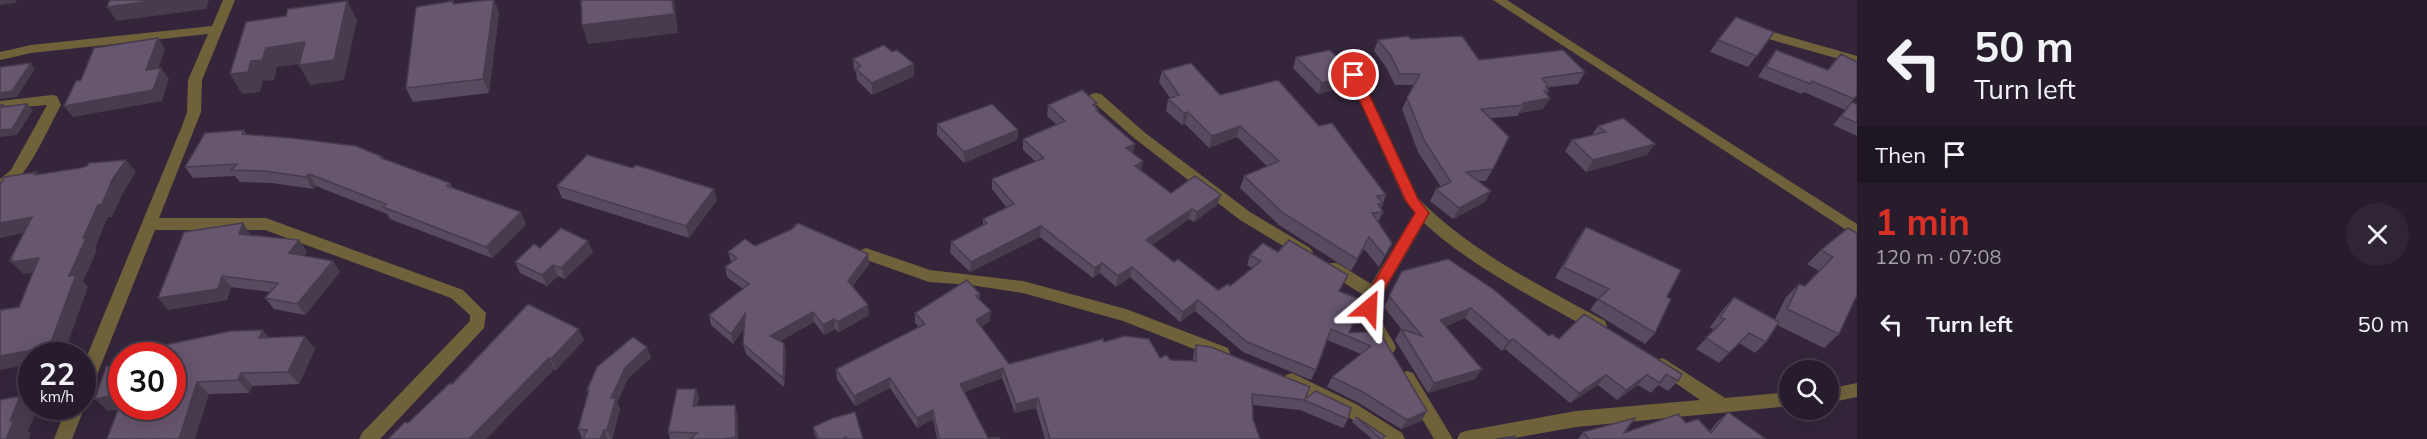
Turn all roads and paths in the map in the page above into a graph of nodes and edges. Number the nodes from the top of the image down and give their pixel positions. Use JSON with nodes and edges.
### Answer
{"nodes":[{"id":1,"x":229,"y":0,"type":"edge"},
{"id":2,"x":1499,"y":0,"type":"edge"},
{"id":3,"x":217,"y":29,"type":"junction"},
{"id":4,"x":1755,"y":32,"type":"edge"},
{"id":5,"x":1345,"y":55,"type":"dead end"},
{"id":6,"x":0,"y":56,"type":"edge"},
{"id":7,"x":1857,"y":60,"type":"edge"},
{"id":8,"x":1096,"y":97,"type":"dead end"},
{"id":9,"x":0,"y":105,"type":"edge"},
{"id":10,"x":0,"y":186,"type":"edge"},
{"id":11,"x":1422,"y":213,"type":"junction"},
{"id":12,"x":149,"y":224,"type":"junction"},
{"id":13,"x":1857,"y":231,"type":"edge"},
{"id":14,"x":866,"y":254,"type":"edge"},
{"id":15,"x":1374,"y":294,"type":"junction"},
{"id":16,"x":1617,"y":336,"type":"edge"},
{"id":17,"x":1647,"y":354,"type":"edge"},
{"id":18,"x":96,"y":355,"type":"edge"},
{"id":19,"x":1242,"y":361,"type":"edge"},
{"id":20,"x":1274,"y":373,"type":"edge"},
{"id":21,"x":1857,"y":390,"type":"edge"},
{"id":22,"x":1839,"y":394,"type":"edge"},
{"id":23,"x":1779,"y":400,"type":"edge"},
{"id":24,"x":1723,"y":405,"type":"junction"},
{"id":25,"x":70,"y":420,"type":"edge"},
{"id":26,"x":63,"y":439,"type":"edge"},
{"id":27,"x":368,"y":439,"type":"edge"},
{"id":28,"x":1396,"y":439,"type":"edge"},
{"id":29,"x":1444,"y":439,"type":"edge"},
{"id":30,"x":1466,"y":439,"type":"edge"}],
"edges":[{"from":1,"to":3,"type":"street"},
{"from":2,"to":13,"type":"street"},
{"from":3,"to":6,"type":"street"},
{"from":3,"to":12,"type":"street"},
{"from":4,"to":7,"type":"street"},
{"from":5,"to":11,"type":"street"},
{"from":8,"to":15,"type":"street"},
{"from":9,"to":10,"type":"street"},
{"from":11,"to":15,"type":"street"},
{"from":11,"to":16,"type":"street"},
{"from":12,"to":18,"type":"street"},
{"from":12,"to":27,"type":"street"},
{"from":14,"to":19,"type":"street"},
{"from":15,"to":29,"type":"street"},
{"from":17,"to":24,"type":"street"},
{"from":20,"to":28,"type":"street"},
{"from":21,"to":22,"type":"street"},
{"from":23,"to":24,"type":"street"},
{"from":24,"to":30,"type":"street"},
{"from":25,"to":26,"type":"street"}]}
